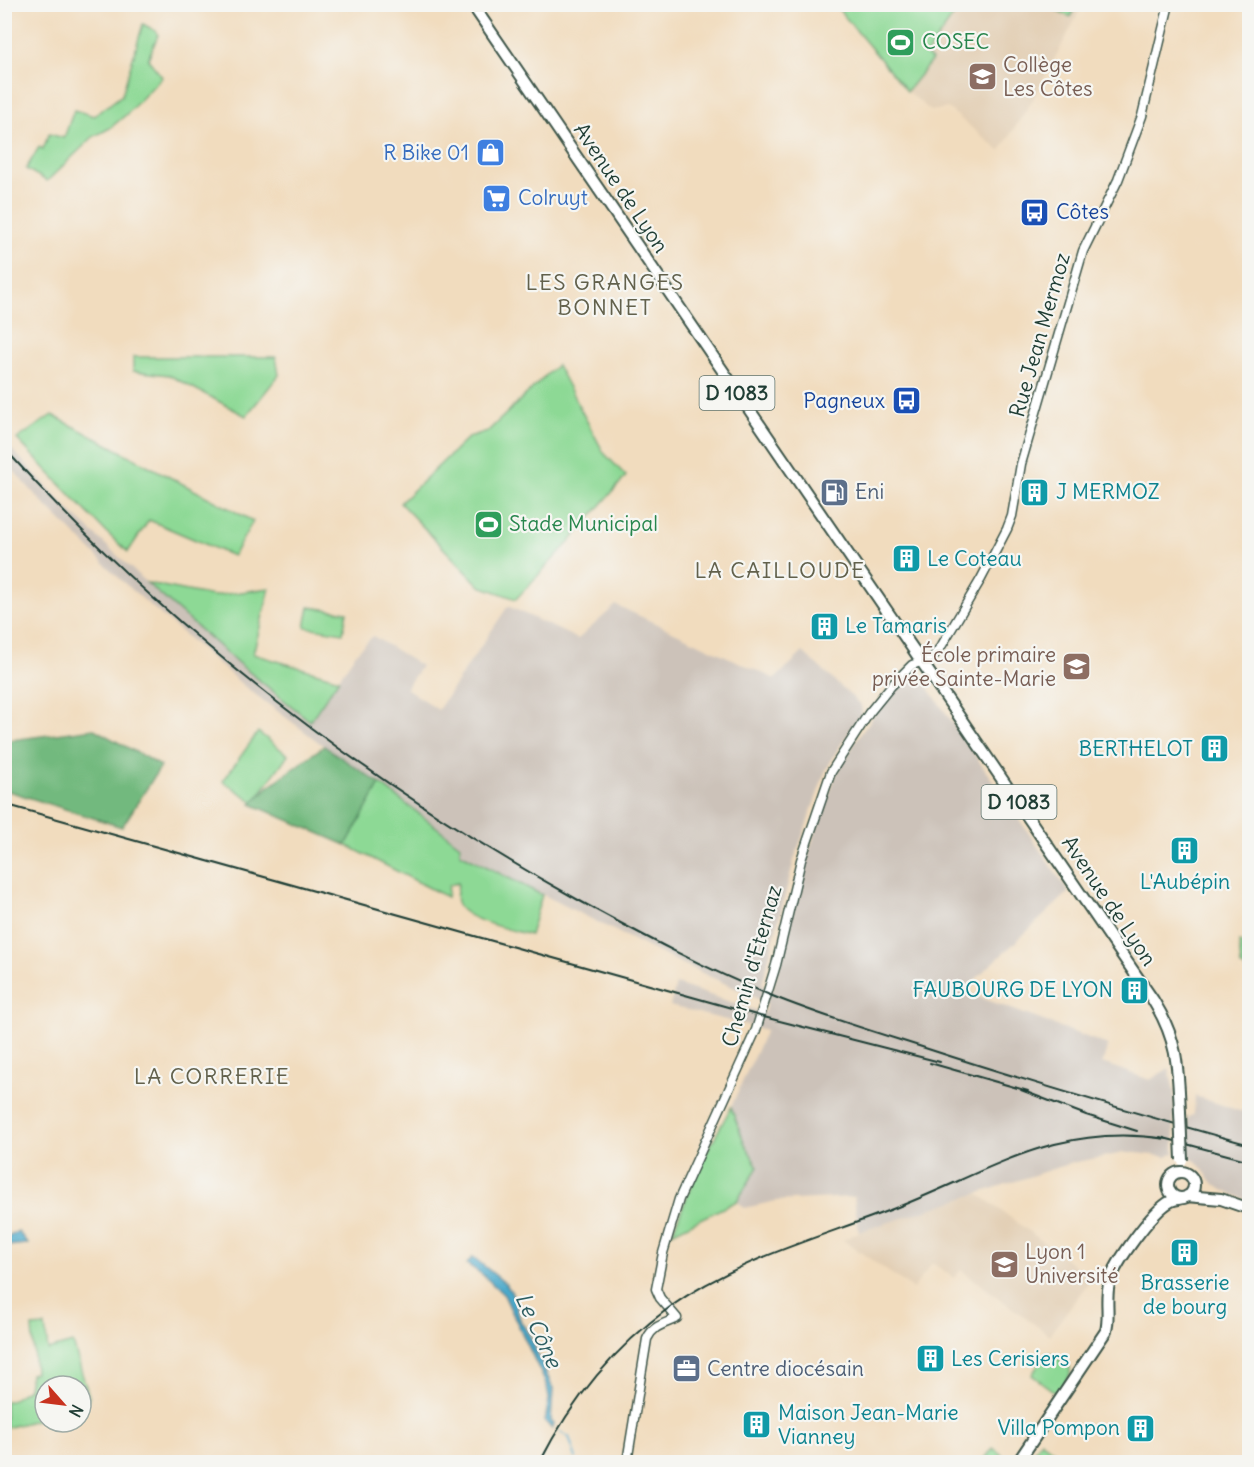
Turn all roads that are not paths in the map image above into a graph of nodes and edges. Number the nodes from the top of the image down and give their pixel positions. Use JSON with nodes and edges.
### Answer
{"nodes":[{"id":1,"x":472,"y":4,"type":"edge"},
{"id":2,"x":1169,"y":4,"type":"edge"},
{"id":3,"x":923,"y":662,"type":"junction"},
{"id":4,"x":1186,"y":1175,"type":"junction"},
{"id":5,"x":1168,"y":1187,"type":"junction"},
{"id":6,"x":1186,"y":1197,"type":"junction"},
{"id":7,"x":1221,"y":1199,"type":"junction"},
{"id":8,"x":1250,"y":1209,"type":"edge"},
{"id":9,"x":1149,"y":1221,"type":"junction"},
{"id":10,"x":663,"y":1302,"type":"junction"},
{"id":11,"x":659,"y":1325,"type":"junction"},
{"id":12,"x":627,"y":1462,"type":"edge"},
{"id":13,"x":1017,"y":1462,"type":"edge"}],
"edges":[{"from":1,"to":3,"type":"main road","name":"Avenue de Lyon","number":"D 1083"},
{"from":2,"to":3,"type":"street","name":"Rue Jean Mermoz"},
{"from":3,"to":4,"type":"main road","name":"Avenue de Lyon","number":"D 1083","bridge":true},
{"from":3,"to":10,"type":"street","name":"Chemin d'Eternaz"},
{"from":4,"to":5,"type":"main road"},
{"from":4,"to":6,"type":"main road"},
{"from":4,"to":7,"type":"main road"},
{"from":5,"to":6,"type":"main road"},
{"from":5,"to":9,"type":"main road"},
{"from":6,"to":7,"type":"main road"},
{"from":6,"to":9,"type":"main road"},
{"from":7,"to":8,"type":"main road"},
{"from":9,"to":13,"type":"main road"},
{"from":10,"to":11,"type":"street"},
{"from":10,"to":11,"type":"street"},
{"from":11,"to":12,"type":"street"}]}
